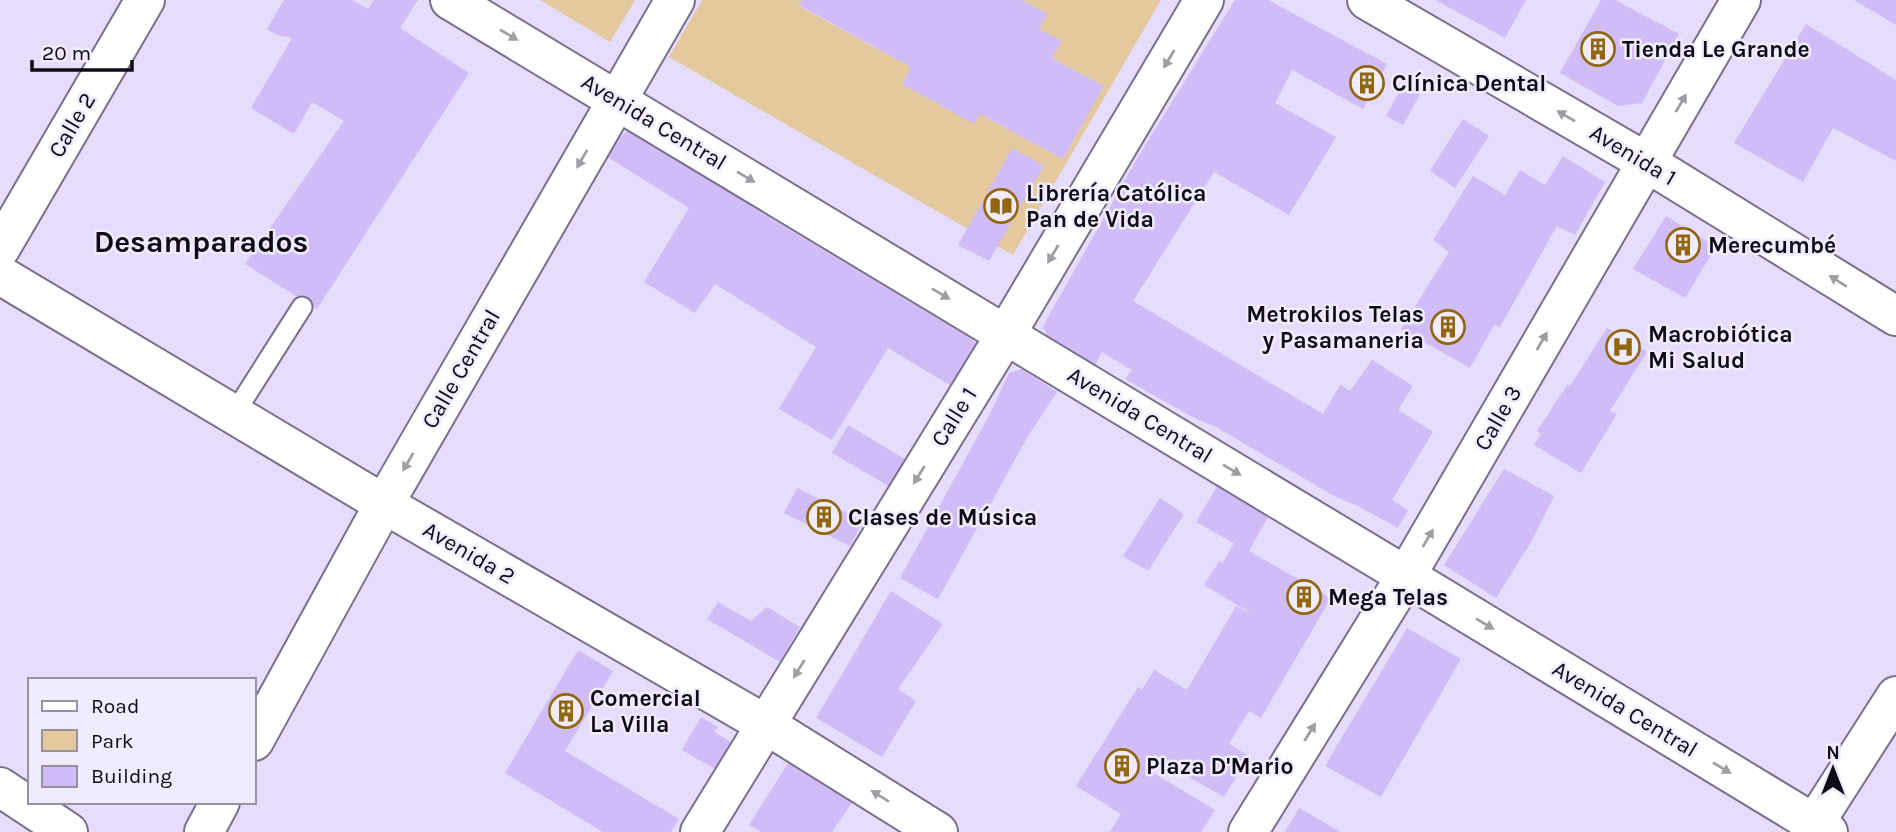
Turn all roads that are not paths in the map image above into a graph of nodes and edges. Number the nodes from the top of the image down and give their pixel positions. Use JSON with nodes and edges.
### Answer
{"nodes":[{"id":1,"x":145,"y":0,"type":"edge"},
{"id":2,"x":450,"y":0,"type":"edge"},
{"id":3,"x":675,"y":0,"type":"edge"},
{"id":4,"x":1204,"y":0,"type":"edge"},
{"id":5,"x":1367,"y":0,"type":"edge"},
{"id":6,"x":1741,"y":0,"type":"edge"},
{"id":7,"x":616,"y":100,"type":"junction"},
{"id":8,"x":1646,"y":162,"type":"junction"},
{"id":9,"x":0,"y":249,"type":"edge"},
{"id":10,"x":0,"y":275,"type":"edge"},
{"id":11,"x":302,"y":307,"type":"dead end"},
{"id":12,"x":1896,"y":316,"type":"edge"},
{"id":13,"x":1006,"y":334,"type":"junction"},
{"id":14,"x":234,"y":414,"type":"junction"},
{"id":15,"x":384,"y":503,"type":"junction"},
{"id":16,"x":1406,"y":576,"type":"junction"},
{"id":17,"x":1896,"y":696,"type":"edge"},
{"id":18,"x":765,"y":724,"type":"junction"},
{"id":19,"x":256,"y":737,"type":"edge"},
{"id":20,"x":0,"y":787,"type":"edge"},
{"id":21,"x":219,"y":804,"type":"edge"},
{"id":22,"x":1817,"y":829,"type":"edge"},
{"id":23,"x":68,"y":832,"type":"edge"},
{"id":24,"x":204,"y":832,"type":"edge"},
{"id":25,"x":700,"y":832,"type":"edge"},
{"id":26,"x":938,"y":832,"type":"edge"},
{"id":27,"x":1248,"y":832,"type":"edge"}],
"edges":[{"from":1,"to":9,"type":"main road","name":"Calle 2"},
{"from":2,"to":7,"type":"main road","name":"Avenida Central","one_way":true},
{"from":3,"to":7,"type":"main road","name":"Calle Central"},
{"from":4,"to":13,"type":"main road","name":"Calle 1","one_way":true},
{"from":8,"to":5,"type":"main road","name":"Avenida 1","one_way":true},
{"from":8,"to":6,"type":"main road","name":"Calle 3","one_way":true},
{"from":7,"to":13,"type":"main road","name":"Avenida Central","one_way":true},
{"from":7,"to":15,"type":"main road","name":"Calle Central","one_way":true},
{"from":12,"to":8,"type":"main road","name":"Avenida 1","one_way":true},
{"from":16,"to":8,"type":"main road","name":"Calle 3","one_way":true},
{"from":10,"to":14,"type":"main road","name":"Avenida 2"},
{"from":11,"to":14,"type":"lane"},
{"from":13,"to":16,"type":"main road","name":"Avenida Central","one_way":true},
{"from":13,"to":18,"type":"main road","name":"Calle 1","one_way":true},
{"from":14,"to":15,"type":"main road","name":"Avenida 2"},
{"from":15,"to":18,"type":"main road","name":"Avenida 2"},
{"from":15,"to":19,"type":"main road","name":"Calle Central"},
{"from":16,"to":22,"type":"main road","name":"Avenida Central","one_way":true},
{"from":27,"to":16,"type":"main road","name":"Calle 3","one_way":true},
{"from":17,"to":22,"type":"main road"},
{"from":18,"to":25,"type":"main road","name":"Calle 1"},
{"from":26,"to":18,"type":"main road","name":"Avenida 2","one_way":true},
{"from":20,"to":23,"type":"main road"},
{"from":21,"to":24,"type":"main road"}]}
